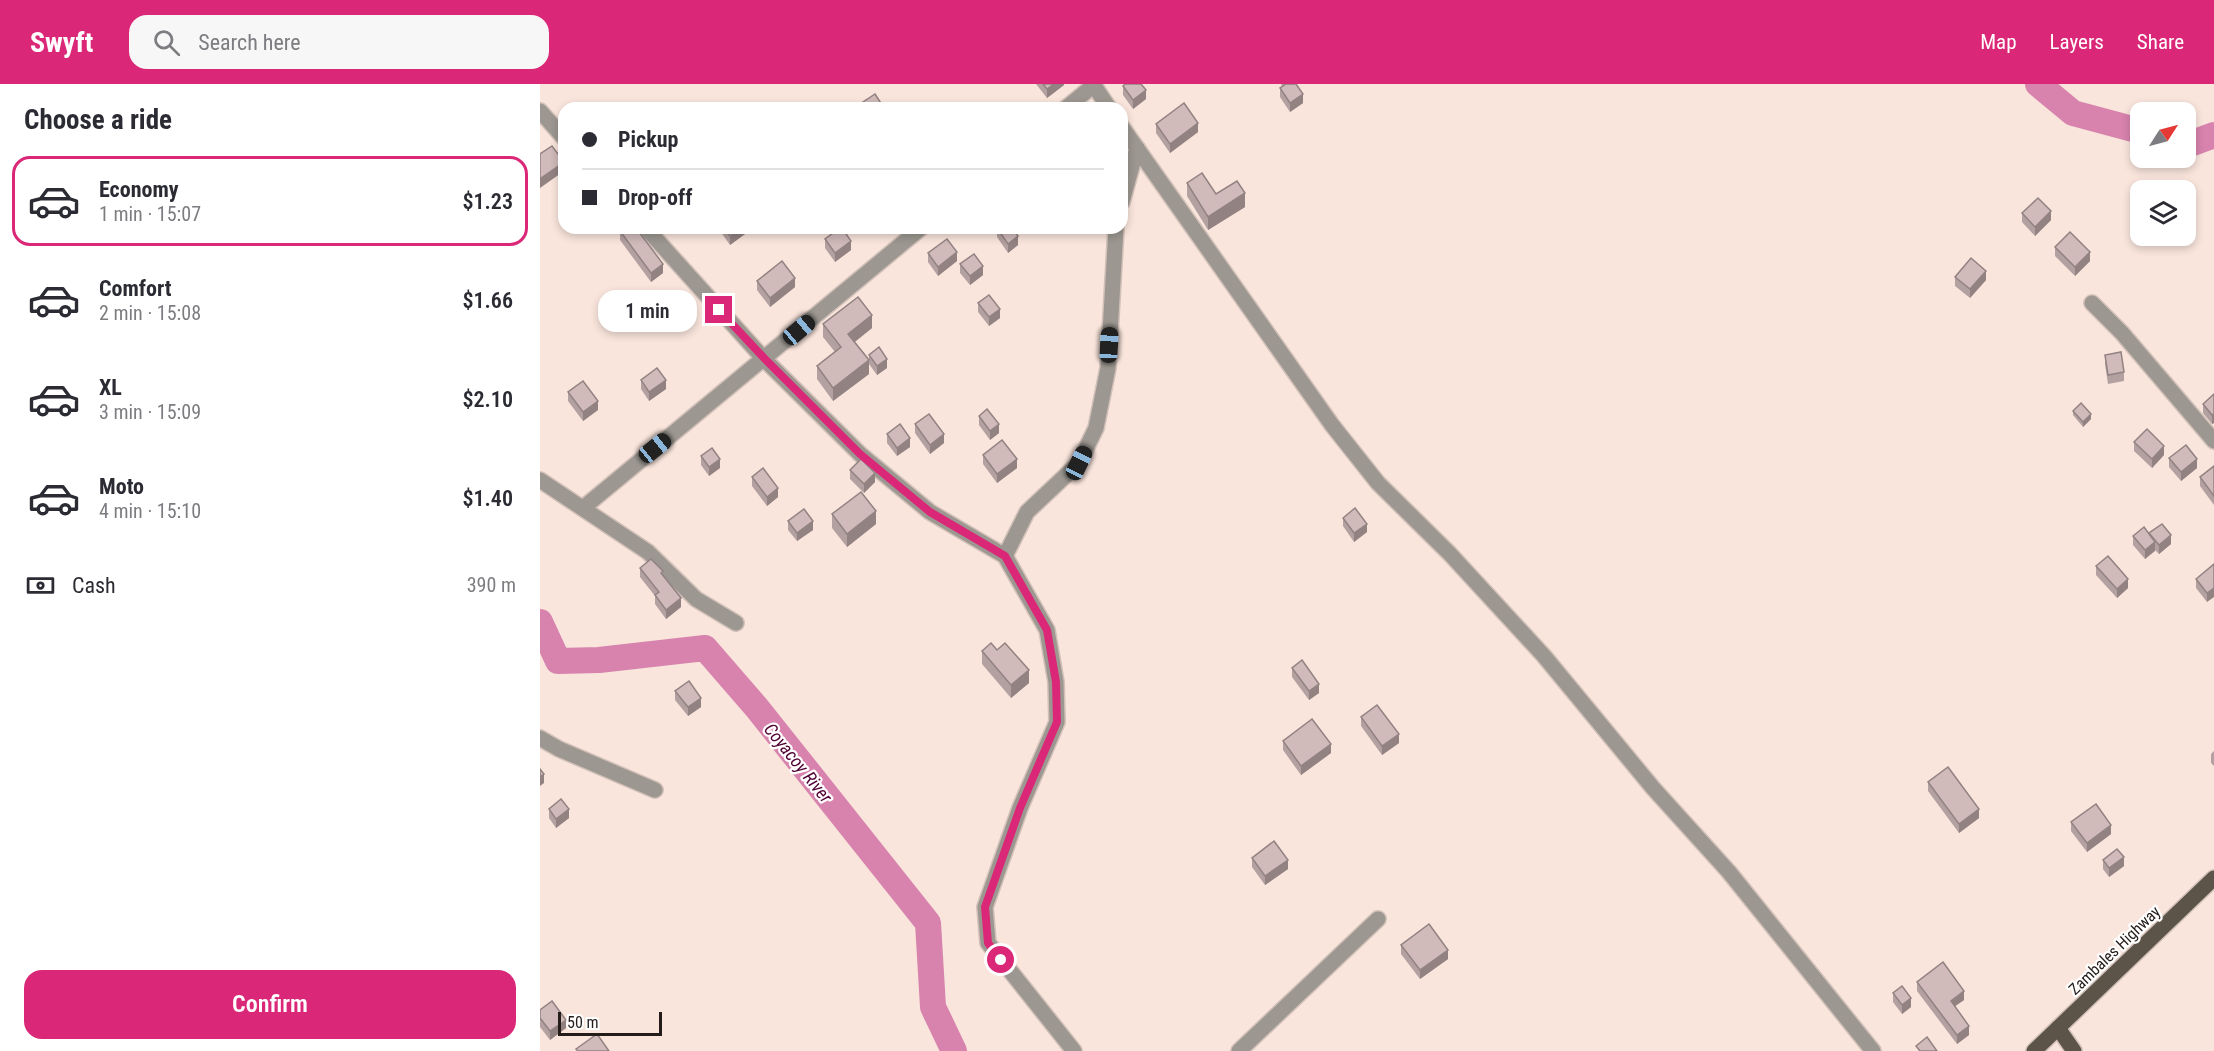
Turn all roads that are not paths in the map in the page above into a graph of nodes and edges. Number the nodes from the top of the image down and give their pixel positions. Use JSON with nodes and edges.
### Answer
{"nodes":[{"id":1,"x":1093,"y":84,"type":"edge"},
{"id":2,"x":1073,"y":102,"type":"edge"},
{"id":3,"x":1105,"y":102,"type":"edge"},
{"id":4,"x":540,"y":111,"type":"edge"},
{"id":5,"x":558,"y":131,"type":"edge"},
{"id":6,"x":1128,"y":135,"type":"edge"},
{"id":7,"x":1137,"y":148,"type":"junction"},
{"id":8,"x":1128,"y":180,"type":"edge"},
{"id":9,"x":650,"y":234,"type":"edge"},
{"id":10,"x":914,"y":234,"type":"edge"},
{"id":11,"x":1116,"y":234,"type":"edge"},
{"id":12,"x":2092,"y":303,"type":"dead end"},
{"id":13,"x":764,"y":358,"type":"junction"},
{"id":14,"x":2214,"y":441,"type":"edge"},
{"id":15,"x":540,"y":480,"type":"edge"},
{"id":16,"x":583,"y":508,"type":"junction"},
{"id":17,"x":1005,"y":556,"type":"junction"},
{"id":18,"x":736,"y":623,"type":"dead end"},
{"id":19,"x":540,"y":738,"type":"edge"},
{"id":20,"x":656,"y":790,"type":"dead end"},
{"id":21,"x":2214,"y":878,"type":"edge"},
{"id":22,"x":1378,"y":920,"type":"dead end"},
{"id":23,"x":2058,"y":1028,"type":"junction"},
{"id":24,"x":1074,"y":1051,"type":"edge"},
{"id":25,"x":1239,"y":1051,"type":"edge"},
{"id":26,"x":1873,"y":1051,"type":"edge"},
{"id":27,"x":2034,"y":1051,"type":"edge"},
{"id":28,"x":2074,"y":1051,"type":"edge"}],
"edges":[{"from":1,"to":2,"type":"street"},
{"from":1,"to":3,"type":"street"},
{"from":4,"to":5,"type":"street"},
{"from":6,"to":7,"type":"street"},
{"from":7,"to":8,"type":"street"},
{"from":7,"to":26,"type":"street"},
{"from":9,"to":13,"type":"street"},
{"from":10,"to":13,"type":"street"},
{"from":11,"to":17,"type":"street"},
{"from":12,"to":14,"type":"street"},
{"from":13,"to":16,"type":"street"},
{"from":13,"to":17,"type":"street"},
{"from":15,"to":16,"type":"street"},
{"from":16,"to":18,"type":"street"},
{"from":17,"to":24,"type":"street"},
{"from":19,"to":20,"type":"street"},
{"from":21,"to":23,"type":"main road","name":"Zambales Highway"},
{"from":22,"to":25,"type":"street"},
{"from":23,"to":27,"type":"main road","name":"Zambales Highway"},
{"from":23,"to":28,"type":"main road"}]}
